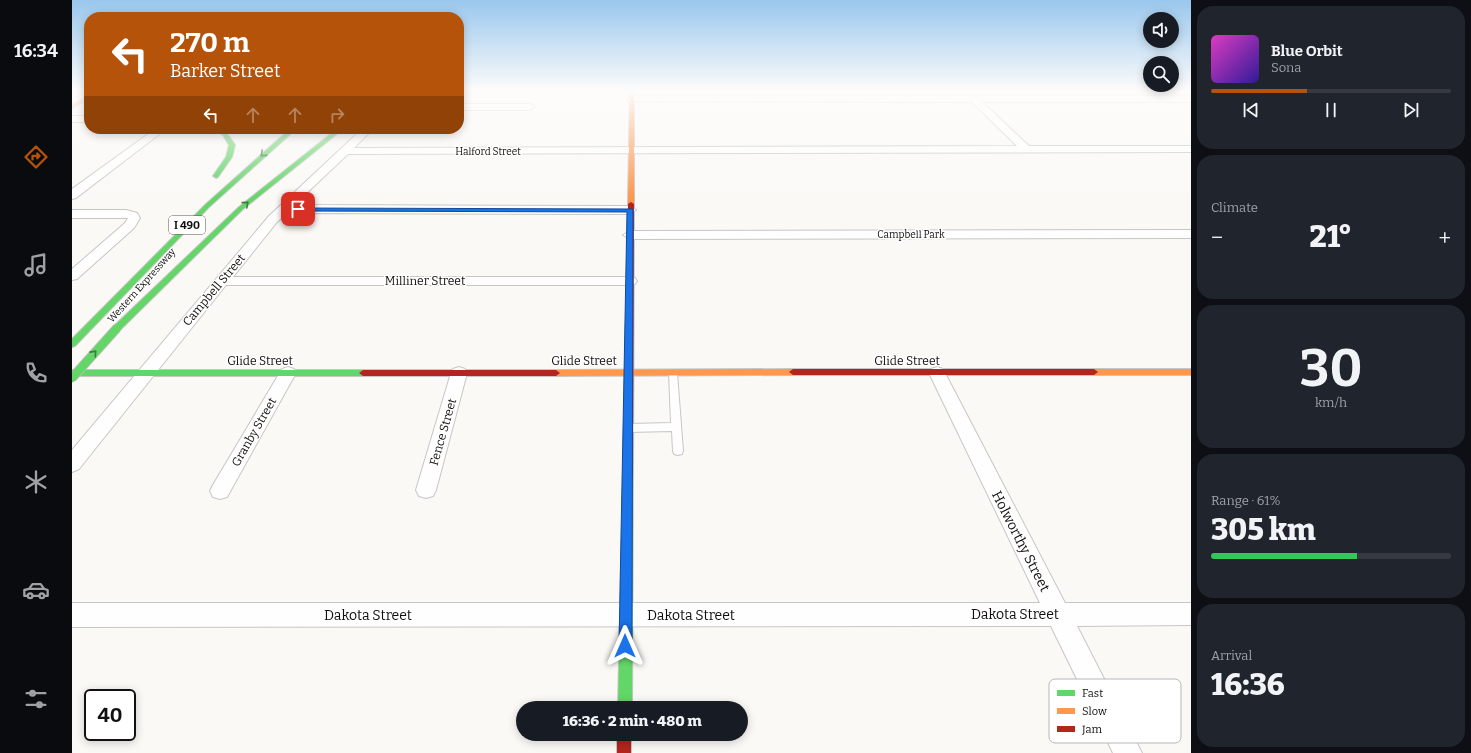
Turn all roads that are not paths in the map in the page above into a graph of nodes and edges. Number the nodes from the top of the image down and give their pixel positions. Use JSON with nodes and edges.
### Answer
{"nodes":[{"id":1,"x":631,"y":126,"type":"edge"},
{"id":2,"x":1002,"y":126,"type":"edge"},
{"id":3,"x":154,"y":134,"type":"edge"},
{"id":4,"x":224,"y":134,"type":"edge"},
{"id":5,"x":287,"y":134,"type":"edge"},
{"id":6,"x":334,"y":134,"type":"edge"},
{"id":7,"x":363,"y":134,"type":"edge"},
{"id":8,"x":1026,"y":149,"type":"junction"},
{"id":9,"x":1191,"y":149,"type":"edge"},
{"id":10,"x":631,"y":150,"type":"junction"},
{"id":11,"x":344,"y":151,"type":"junction"},
{"id":12,"x":240,"y":154,"type":"dead end"},
{"id":13,"x":254,"y":185,"type":"dead end"},
{"id":14,"x":72,"y":195,"type":"edge"},
{"id":15,"x":282,"y":209,"type":"junction"},
{"id":16,"x":630,"y":210,"type":"junction"},
{"id":17,"x":72,"y":214,"type":"edge"},
{"id":18,"x":1191,"y":234,"type":"edge"},
{"id":19,"x":630,"y":235,"type":"junction"},
{"id":20,"x":160,"y":241,"type":"dead end"},
{"id":21,"x":72,"y":276,"type":"edge"},
{"id":22,"x":221,"y":281,"type":"junction"},
{"id":23,"x":630,"y":281,"type":"junction"},
{"id":24,"x":87,"y":328,"type":"junction"},
{"id":25,"x":117,"y":328,"type":"junction"},
{"id":26,"x":72,"y":344,"type":"edge"},
{"id":27,"x":1191,"y":372,"type":"edge"},
{"id":28,"x":72,"y":373,"type":"edge"},
{"id":29,"x":146,"y":373,"type":"junction"},
{"id":30,"x":459,"y":373,"type":"junction"},
{"id":31,"x":629,"y":373,"type":"junction"},
{"id":32,"x":673,"y":373,"type":"junction"},
{"id":33,"x":937,"y":373,"type":"junction"},
{"id":34,"x":288,"y":374,"type":"junction"},
{"id":35,"x":72,"y":378,"type":"edge"},
{"id":36,"x":677,"y":427,"type":"junction"},
{"id":37,"x":628,"y":428,"type":"junction"},
{"id":38,"x":678,"y":451,"type":"dead end"},
{"id":39,"x":72,"y":464,"type":"edge"},
{"id":40,"x":426,"y":490,"type":"dead end"},
{"id":41,"x":220,"y":491,"type":"dead end"},
{"id":42,"x":1058,"y":614,"type":"junction"},
{"id":43,"x":1191,"y":614,"type":"edge"},
{"id":44,"x":72,"y":615,"type":"edge"},
{"id":45,"x":626,"y":615,"type":"junction"},
{"id":46,"x":1091,"y":679,"type":"edge"},
{"id":47,"x":625,"y":701,"type":"edge"},
{"id":48,"x":624,"y":741,"type":"edge"},
{"id":49,"x":1123,"y":743,"type":"edge"},
{"id":50,"x":624,"y":753,"type":"edge"},
{"id":51,"x":1128,"y":753,"type":"edge"}],
"edges":[{"from":1,"to":10,"type":"main road"},
{"from":2,"to":8,"type":"street"},
{"from":3,"to":14,"type":"street"},
{"from":4,"to":12,"type":"main road"},
{"from":5,"to":24,"type":"main road","name":"Western Expressway","number":"I 490","one_way":true},
{"from":25,"to":6,"type":"main road","one_way":true},
{"from":7,"to":11,"type":"street","name":"Campbell Street"},
{"from":8,"to":9,"type":"street","name":"Halford Street"},
{"from":8,"to":10,"type":"street","name":"Halford Street"},
{"from":10,"to":11,"type":"street","name":"Halford Street"},
{"from":10,"to":16,"type":"main road"},
{"from":11,"to":15,"type":"street","name":"Campbell Street"},
{"from":13,"to":25,"type":"main road","name":"Western Expressway","number":"I 490"},
{"from":15,"to":16,"type":"street"},
{"from":15,"to":22,"type":"street","name":"Campbell Street"},
{"from":16,"to":19,"type":"main road"},
{"from":17,"to":21,"type":"street"},
{"from":18,"to":19,"type":"street","name":"Campbell Park"},
{"from":19,"to":23,"type":"main road"},
{"from":20,"to":24,"type":"main road"},
{"from":22,"to":23,"type":"street","name":"Milliner Street"},
{"from":22,"to":29,"type":"street","name":"Campbell Street"},
{"from":23,"to":31,"type":"main road"},
{"from":24,"to":26,"type":"main road","name":"Western Expressway","number":"I 490"},
{"from":35,"to":25,"type":"main road","name":"Western Expressway","number":"I 490","one_way":true,"bridge":true},
{"from":27,"to":33,"type":"main road","name":"Glide Street"},
{"from":28,"to":29,"type":"main road","name":"Glide Street"},
{"from":29,"to":34,"type":"main road","name":"Glide Street"},
{"from":29,"to":39,"type":"street","name":"Campbell Street"},
{"from":30,"to":31,"type":"main road","name":"Glide Street"},
{"from":30,"to":34,"type":"main road","name":"Glide Street"},
{"from":30,"to":40,"type":"street","name":"Fence Street"},
{"from":31,"to":32,"type":"main road","name":"Glide Street"},
{"from":31,"to":37,"type":"main road"},
{"from":32,"to":33,"type":"main road","name":"Glide Street"},
{"from":32,"to":36,"type":"lane"},
{"from":33,"to":42,"type":"street","name":"Holworthy Street"},
{"from":34,"to":41,"type":"street","name":"Granby Street"},
{"from":36,"to":37,"type":"lane"},
{"from":36,"to":38,"type":"lane"},
{"from":37,"to":45,"type":"main road"},
{"from":42,"to":43,"type":"street","name":"Dakota Street"},
{"from":42,"to":45,"type":"street","name":"Dakota Street"},
{"from":42,"to":46,"type":"street","name":"Holworthy Street"},
{"from":44,"to":45,"type":"street","name":"Dakota Street"},
{"from":45,"to":47,"type":"main road"},
{"from":48,"to":50,"type":"main road"},
{"from":49,"to":51,"type":"street","name":"Holworthy Street"}]}
